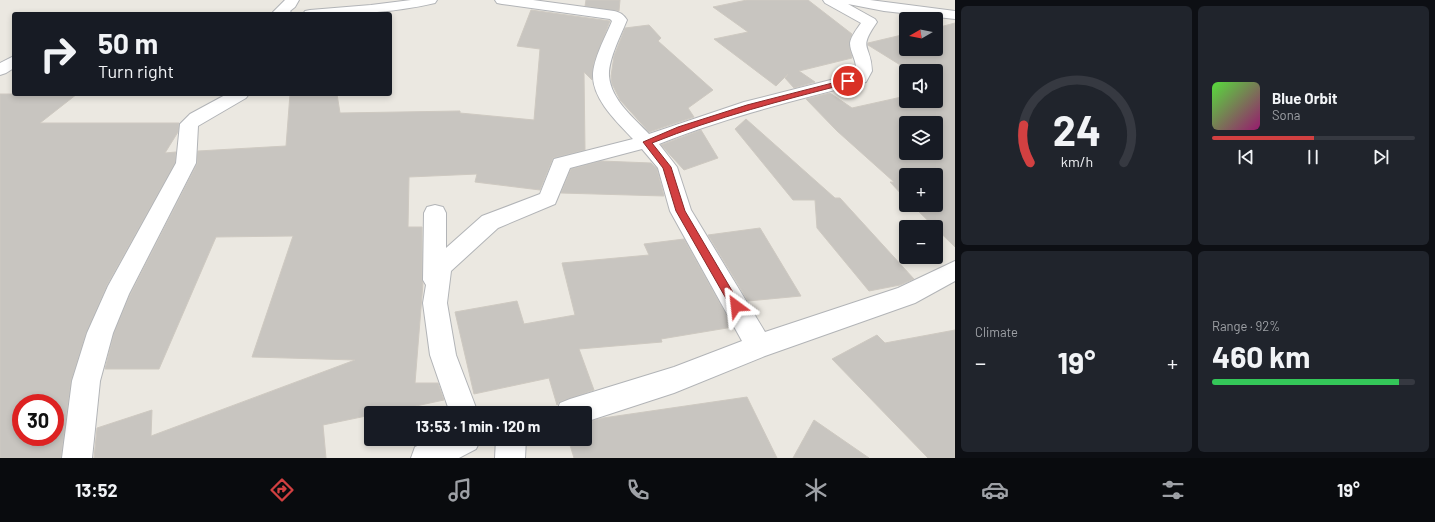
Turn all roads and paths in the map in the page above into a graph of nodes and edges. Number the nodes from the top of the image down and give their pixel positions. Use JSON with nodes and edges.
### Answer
{"nodes":[{"id":1,"x":292,"y":0,"type":"edge"},
{"id":2,"x":430,"y":0,"type":"edge"},
{"id":3,"x":502,"y":0,"type":"edge"},
{"id":4,"x":830,"y":0,"type":"edge"},
{"id":5,"x":848,"y":0,"type":"edge"},
{"id":6,"x":884,"y":7,"type":"junction"},
{"id":7,"x":280,"y":12,"type":"edge"},
{"id":8,"x":336,"y":12,"type":"edge"},
{"id":9,"x":955,"y":15,"type":"edge"},
{"id":10,"x":870,"y":22,"type":"junction"},
{"id":11,"x":12,"y":62,"type":"edge"},
{"id":12,"x":0,"y":70,"type":"edge"},
{"id":13,"x":236,"y":96,"type":"edge"},
{"id":14,"x":647,"y":142,"type":"junction"},
{"id":15,"x":435,"y":213,"type":"dead end"},
{"id":16,"x":955,"y":270,"type":"edge"},
{"id":17,"x":434,"y":303,"type":"junction"},
{"id":18,"x":759,"y":346,"type":"junction"},
{"id":19,"x":461,"y":406,"type":"edge"},
{"id":20,"x":592,"y":406,"type":"edge"},
{"id":21,"x":451,"y":446,"type":"edge"},
{"id":22,"x":511,"y":446,"type":"edge"},
{"id":23,"x":77,"y":458,"type":"edge"},
{"id":24,"x":426,"y":458,"type":"edge"},
{"id":25,"x":510,"y":458,"type":"edge"}],
"edges":[{"from":1,"to":7,"type":"street"},
{"from":2,"to":8,"type":"street"},
{"from":3,"to":14,"type":"street"},
{"from":4,"to":10,"type":"street"},
{"from":5,"to":6,"type":"street"},
{"from":6,"to":9,"type":"street"},
{"from":6,"to":10,"type":"street"},
{"from":10,"to":14,"type":"street"},
{"from":11,"to":12,"type":"street"},
{"from":13,"to":23,"type":"street"},
{"from":14,"to":17,"type":"street"},
{"from":14,"to":18,"type":"street"},
{"from":15,"to":17,"type":"street"},
{"from":16,"to":18,"type":"street"},
{"from":17,"to":19,"type":"street"},
{"from":18,"to":20,"type":"street"},
{"from":21,"to":24,"type":"street"},
{"from":22,"to":25,"type":"street"}]}
